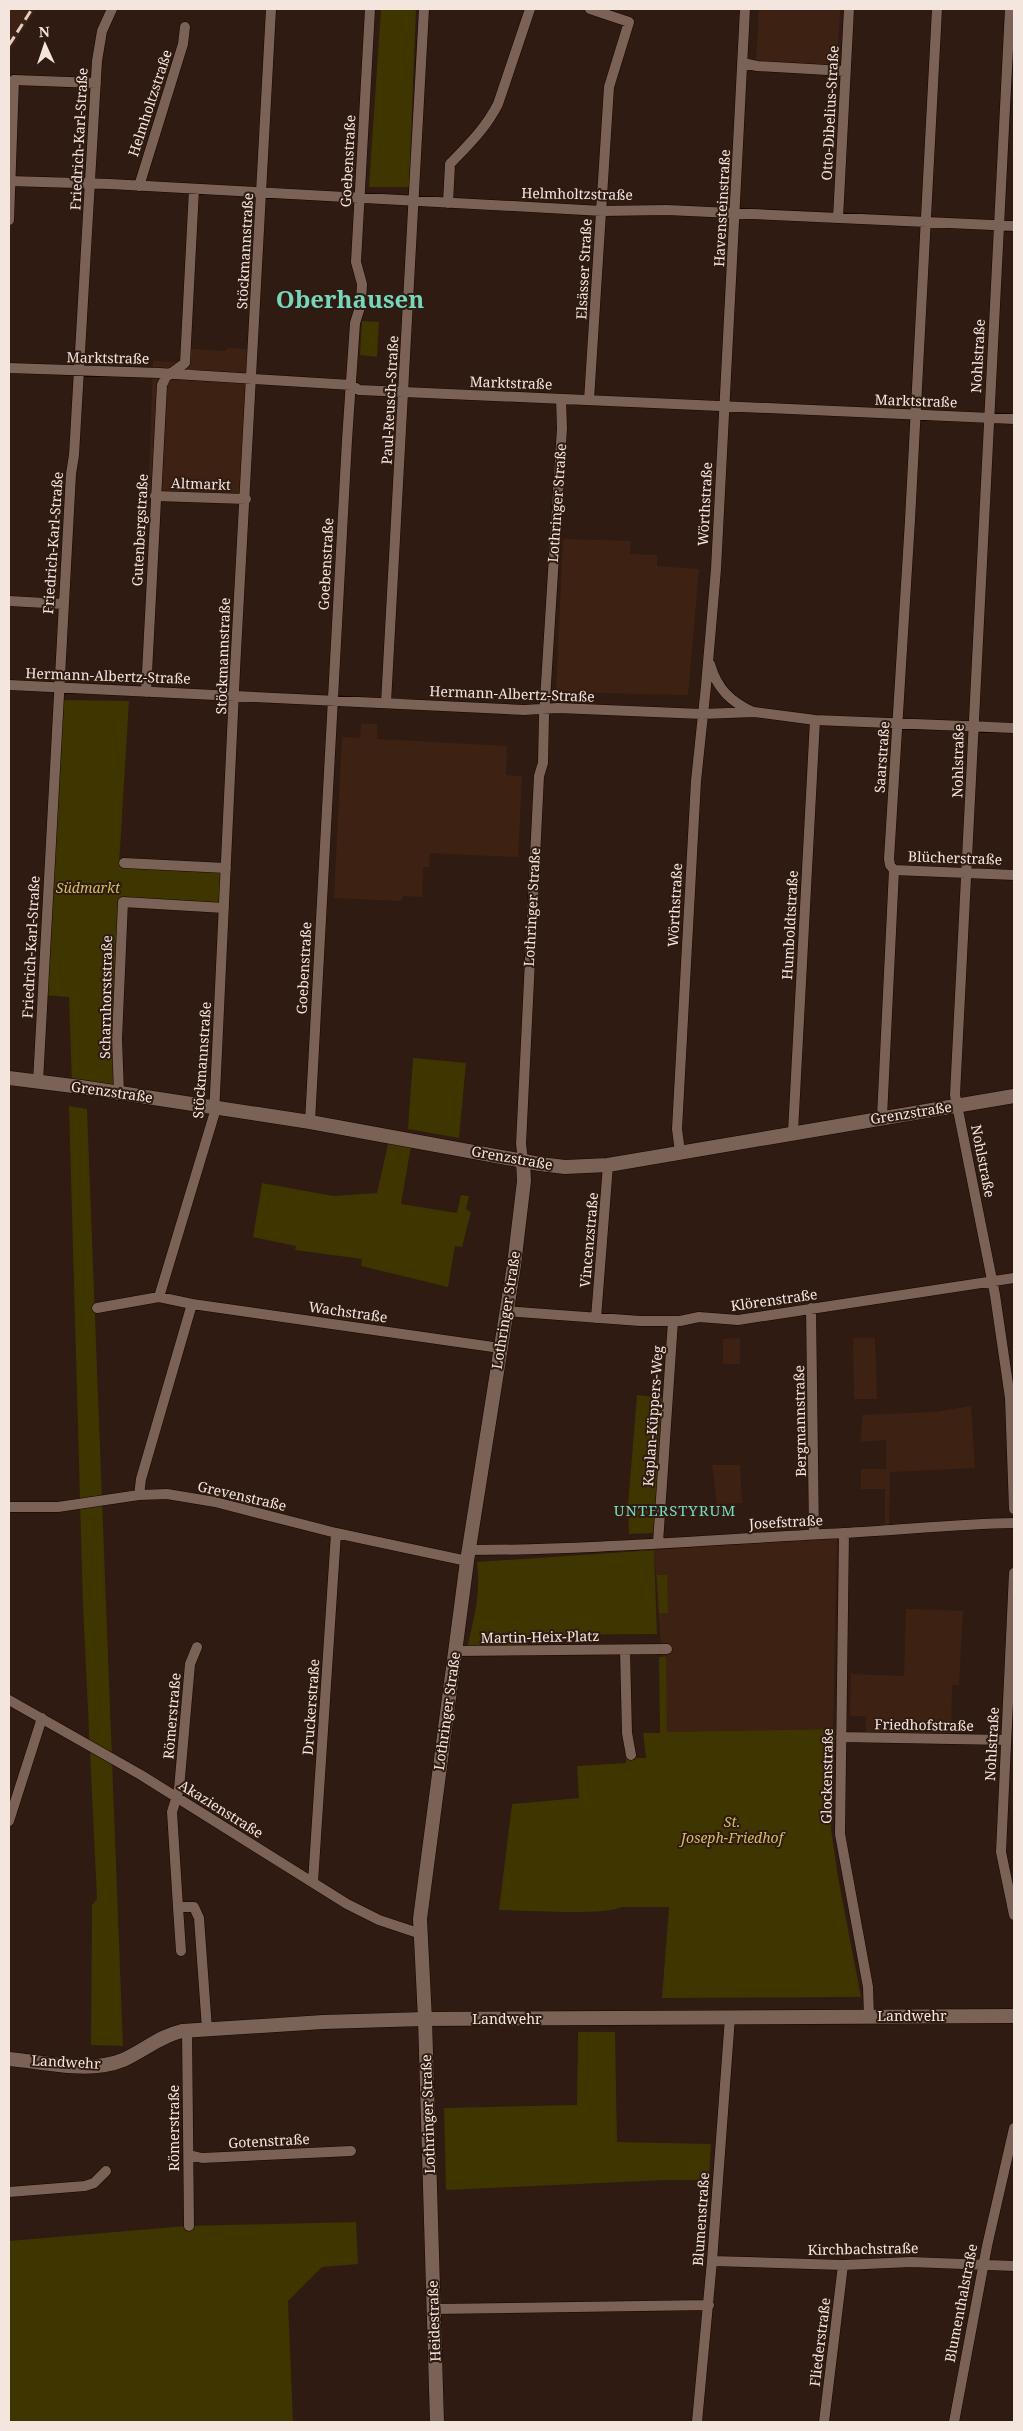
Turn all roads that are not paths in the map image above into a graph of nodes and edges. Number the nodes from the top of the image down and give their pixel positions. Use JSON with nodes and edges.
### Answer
{"nodes":[{"id":1,"x":112,"y":9,"type":"edge"},
{"id":2,"x":271,"y":9,"type":"edge"},
{"id":3,"x":370,"y":9,"type":"edge"},
{"id":4,"x":424,"y":9,"type":"edge"},
{"id":5,"x":530,"y":9,"type":"edge"},
{"id":6,"x":590,"y":9,"type":"edge"},
{"id":7,"x":746,"y":9,"type":"edge"},
{"id":8,"x":849,"y":9,"type":"edge"},
{"id":9,"x":938,"y":9,"type":"edge"},
{"id":10,"x":1010,"y":9,"type":"edge"},
{"id":11,"x":607,"y":11,"type":"edge"},
{"id":12,"x":185,"y":27,"type":"dead end"},
{"id":13,"x":743,"y":63,"type":"junction"},
{"id":14,"x":845,"y":71,"type":"junction"},
{"id":15,"x":96,"y":83,"type":"junction"},
{"id":16,"x":10,"y":182,"type":"edge"},
{"id":17,"x":90,"y":185,"type":"junction"},
{"id":18,"x":139,"y":186,"type":"junction"},
{"id":19,"x":194,"y":189,"type":"junction"},
{"id":20,"x":262,"y":193,"type":"junction"},
{"id":21,"x":360,"y":198,"type":"junction"},
{"id":22,"x":415,"y":200,"type":"junction"},
{"id":23,"x":448,"y":204,"type":"junction"},
{"id":24,"x":602,"y":211,"type":"junction"},
{"id":25,"x":736,"y":214,"type":"junction"},
{"id":26,"x":838,"y":218,"type":"junction"},
{"id":27,"x":9,"y":220,"type":"edge"},
{"id":28,"x":926,"y":223,"type":"junction"},
{"id":29,"x":998,"y":226,"type":"junction"},
{"id":30,"x":1014,"y":226,"type":"edge"},
{"id":31,"x":9,"y":368,"type":"edge"},
{"id":32,"x":78,"y":371,"type":"junction"},
{"id":33,"x":172,"y":374,"type":"junction"},
{"id":34,"x":251,"y":379,"type":"junction"},
{"id":35,"x":351,"y":385,"type":"junction"},
{"id":36,"x":404,"y":392,"type":"junction"},
{"id":37,"x":561,"y":399,"type":"junction"},
{"id":38,"x":589,"y":400,"type":"junction"},
{"id":39,"x":725,"y":408,"type":"junction"},
{"id":40,"x":916,"y":414,"type":"junction"},
{"id":41,"x":988,"y":418,"type":"junction"},
{"id":42,"x":1014,"y":419,"type":"edge"},
{"id":43,"x":155,"y":496,"type":"junction"},
{"id":44,"x":246,"y":499,"type":"junction"},
{"id":45,"x":9,"y":601,"type":"edge"},
{"id":46,"x":63,"y":604,"type":"junction"},
{"id":47,"x":709,"y":661,"type":"junction"},
{"id":48,"x":9,"y":685,"type":"edge"},
{"id":49,"x":58,"y":688,"type":"junction"},
{"id":50,"x":146,"y":692,"type":"junction"},
{"id":51,"x":235,"y":695,"type":"junction"},
{"id":52,"x":333,"y":700,"type":"junction"},
{"id":53,"x":386,"y":703,"type":"junction"},
{"id":54,"x":545,"y":710,"type":"junction"},
{"id":55,"x":754,"y":712,"type":"junction"},
{"id":56,"x":702,"y":714,"type":"junction"},
{"id":57,"x":815,"y":720,"type":"junction"},
{"id":58,"x":897,"y":724,"type":"junction"},
{"id":59,"x":974,"y":726,"type":"junction"},
{"id":60,"x":1014,"y":728,"type":"edge"},
{"id":61,"x":124,"y":863,"type":"dead end"},
{"id":62,"x":226,"y":868,"type":"junction"},
{"id":63,"x":894,"y":870,"type":"junction"},
{"id":64,"x":966,"y":873,"type":"junction"},
{"id":65,"x":1014,"y":875,"type":"edge"},
{"id":66,"x":224,"y":908,"type":"junction"},
{"id":67,"x":9,"y":1078,"type":"edge"},
{"id":68,"x":38,"y":1082,"type":"junction"},
{"id":69,"x":119,"y":1093,"type":"junction"},
{"id":70,"x":1014,"y":1096,"type":"edge"},
{"id":71,"x":958,"y":1105,"type":"junction"},
{"id":72,"x":213,"y":1106,"type":"junction"},
{"id":73,"x":882,"y":1118,"type":"junction"},
{"id":74,"x":310,"y":1122,"type":"junction"},
{"id":75,"x":794,"y":1132,"type":"junction"},
{"id":76,"x":680,"y":1152,"type":"junction"},
{"id":77,"x":523,"y":1160,"type":"junction"},
{"id":78,"x":608,"y":1165,"type":"junction"},
{"id":79,"x":1014,"y":1278,"type":"edge"},
{"id":80,"x":992,"y":1283,"type":"junction"},
{"id":81,"x":159,"y":1297,"type":"junction"},
{"id":82,"x":192,"y":1304,"type":"junction"},
{"id":83,"x":97,"y":1308,"type":"dead end"},
{"id":84,"x":811,"y":1308,"type":"junction"},
{"id":85,"x":506,"y":1310,"type":"junction"},
{"id":86,"x":596,"y":1318,"type":"junction"},
{"id":87,"x":673,"y":1321,"type":"junction"},
{"id":88,"x":500,"y":1348,"type":"junction"},
{"id":89,"x":1012,"y":1397,"type":"edge"},
{"id":90,"x":139,"y":1495,"type":"junction"},
{"id":91,"x":9,"y":1507,"type":"edge"},
{"id":92,"x":1014,"y":1509,"type":"edge"},
{"id":93,"x":1014,"y":1523,"type":"edge"},
{"id":94,"x":336,"y":1533,"type":"junction"},
{"id":95,"x":844,"y":1533,"type":"junction"},
{"id":96,"x":814,"y":1534,"type":"junction"},
{"id":97,"x":658,"y":1542,"type":"junction"},
{"id":98,"x":468,"y":1555,"type":"junction"},
{"id":99,"x":1014,"y":1573,"type":"edge"},
{"id":100,"x":197,"y":1647,"type":"dead end"},
{"id":101,"x":668,"y":1649,"type":"dead end"},
{"id":102,"x":625,"y":1650,"type":"junction"},
{"id":103,"x":455,"y":1651,"type":"junction"},
{"id":104,"x":9,"y":1700,"type":"edge"},
{"id":105,"x":42,"y":1718,"type":"junction"},
{"id":106,"x":841,"y":1737,"type":"junction"},
{"id":107,"x":1006,"y":1740,"type":"junction"},
{"id":108,"x":631,"y":1755,"type":"dead end"},
{"id":109,"x":176,"y":1798,"type":"junction"},
{"id":110,"x":9,"y":1821,"type":"edge"},
{"id":111,"x":313,"y":1882,"type":"junction"},
{"id":112,"x":178,"y":1907,"type":"junction"},
{"id":113,"x":1014,"y":1915,"type":"edge"},
{"id":114,"x":421,"y":1934,"type":"junction"},
{"id":115,"x":181,"y":1951,"type":"dead end"},
{"id":116,"x":869,"y":2016,"type":"junction"},
{"id":117,"x":1014,"y":2016,"type":"edge"},
{"id":118,"x":730,"y":2017,"type":"junction"},
{"id":119,"x":426,"y":2019,"type":"junction"},
{"id":120,"x":207,"y":2029,"type":"junction"},
{"id":121,"x":187,"y":2030,"type":"junction"},
{"id":122,"x":9,"y":2059,"type":"edge"},
{"id":123,"x":1014,"y":2128,"type":"edge"},
{"id":124,"x":351,"y":2151,"type":"dead end"},
{"id":125,"x":190,"y":2154,"type":"junction"},
{"id":126,"x":106,"y":2171,"type":"dead end"},
{"id":127,"x":9,"y":2192,"type":"edge"},
{"id":128,"x":432,"y":2219,"type":"joint"},
{"id":129,"x":189,"y":2226,"type":"dead end"},
{"id":130,"x":712,"y":2261,"type":"junction"},
{"id":131,"x":984,"y":2264,"type":"junction"},
{"id":132,"x":843,"y":2265,"type":"junction"},
{"id":133,"x":1014,"y":2266,"type":"edge"},
{"id":134,"x":708,"y":2305,"type":"junction"},
{"id":135,"x":434,"y":2309,"type":"junction"},
{"id":136,"x":437,"y":2422,"type":"edge"},
{"id":137,"x":697,"y":2422,"type":"edge"},
{"id":138,"x":824,"y":2422,"type":"edge"},
{"id":139,"x":954,"y":2422,"type":"edge"}],
"edges":[{"from":1,"to":15,"type":"street","name":"Friedrich-Karl-Straße"},
{"from":2,"to":20,"type":"street","name":"Stöckmannstraße"},
{"from":3,"to":21,"type":"street","name":"Goebenstraße"},
{"from":4,"to":22,"type":"street","name":"Paul-Reusch-Straße"},
{"from":5,"to":23,"type":"street"},
{"from":6,"to":11,"type":"street"},
{"from":7,"to":13,"type":"street","name":"Havensteinstraße"},
{"from":8,"to":14,"type":"street","name":"Otto-Dibelius-Straße"},
{"from":9,"to":28,"type":"street","name":"Saarstraße"},
{"from":10,"to":29,"type":"street","name":"Nohlstraße"},
{"from":11,"to":24,"type":"street","name":"Elsässer Straße"},
{"from":12,"to":18,"type":"street","name":"Helmholtzstraße"},
{"from":13,"to":14,"type":"street"},
{"from":13,"to":25,"type":"street","name":"Havensteinstraße"},
{"from":14,"to":26,"type":"street","name":"Otto-Dibelius-Straße"},
{"from":15,"to":16,"type":"street"},
{"from":15,"to":17,"type":"street","name":"Friedrich-Karl-Straße"},
{"from":16,"to":17,"type":"street","name":"Helmholtzstraße"},
{"from":16,"to":27,"type":"street"},
{"from":17,"to":18,"type":"street","name":"Helmholtzstraße"},
{"from":17,"to":32,"type":"street","name":"Friedrich-Karl-Straße"},
{"from":18,"to":19,"type":"street","name":"Helmholtzstraße"},
{"from":19,"to":20,"type":"street","name":"Helmholtzstraße"},
{"from":19,"to":33,"type":"street","name":"Gutenbergstraße"},
{"from":20,"to":21,"type":"street","name":"Helmholtzstraße"},
{"from":20,"to":34,"type":"street","name":"Stöckmannstraße"},
{"from":21,"to":22,"type":"street","name":"Helmholtzstraße"},
{"from":21,"to":35,"type":"street","name":"Goebenstraße"},
{"from":22,"to":23,"type":"street","name":"Helmholtzstraße"},
{"from":22,"to":36,"type":"street","name":"Paul-Reusch-Straße"},
{"from":23,"to":24,"type":"street","name":"Helmholtzstraße"},
{"from":24,"to":25,"type":"street","name":"Helmholtzstraße"},
{"from":24,"to":38,"type":"street","name":"Elsässer Straße"},
{"from":25,"to":26,"type":"street","name":"Helmholtzstraße"},
{"from":25,"to":39,"type":"street","name":"Havensteinstraße"},
{"from":26,"to":28,"type":"street","name":"Helmholtzstraße"},
{"from":28,"to":29,"type":"street","name":"Helmholtzstraße"},
{"from":28,"to":40,"type":"street","name":"Saarstraße"},
{"from":29,"to":30,"type":"street","name":"Helmholtzstraße"},
{"from":29,"to":41,"type":"street","name":"Nohlstraße"},
{"from":31,"to":32,"type":"street","name":"Marktstraße"},
{"from":32,"to":33,"type":"street","name":"Marktstraße"},
{"from":32,"to":46,"type":"street","name":"Friedrich-Karl-Straße"},
{"from":33,"to":34,"type":"street","name":"Marktstraße"},
{"from":33,"to":43,"type":"street","name":"Gutenbergstraße"},
{"from":34,"to":35,"type":"street","name":"Marktstraße"},
{"from":34,"to":44,"type":"street","name":"Stöckmannstraße"},
{"from":35,"to":36,"type":"street","name":"Marktstraße"},
{"from":35,"to":52,"type":"street","name":"Goebenstraße"},
{"from":36,"to":37,"type":"street","name":"Marktstraße"},
{"from":36,"to":53,"type":"street","name":"Paul-Reusch-Straße"},
{"from":37,"to":38,"type":"street","name":"Marktstraße"},
{"from":37,"to":54,"type":"street","name":"Lothringer Straße"},
{"from":38,"to":39,"type":"street","name":"Marktstraße"},
{"from":39,"to":40,"type":"street","name":"Marktstraße"},
{"from":39,"to":47,"type":"street","name":"Wörthstraße"},
{"from":40,"to":41,"type":"street","name":"Marktstraße"},
{"from":40,"to":58,"type":"street","name":"Saarstraße"},
{"from":41,"to":42,"type":"street","name":"Marktstraße"},
{"from":41,"to":59,"type":"street","name":"Nohlstraße"},
{"from":43,"to":44,"type":"street","name":"Altmarkt"},
{"from":43,"to":50,"type":"street","name":"Gutenbergstraße"},
{"from":44,"to":51,"type":"street","name":"Stöckmannstraße"},
{"from":45,"to":46,"type":"street"},
{"from":46,"to":49,"type":"street","name":"Friedrich-Karl-Straße"},
{"from":47,"to":55,"type":"street","name":"Wörthstraße"},
{"from":47,"to":56,"type":"street","name":"Wörthstraße"},
{"from":48,"to":49,"type":"street","name":"Hermann-Albertz-Straße"},
{"from":49,"to":50,"type":"street","name":"Hermann-Albertz-Straße"},
{"from":49,"to":68,"type":"street","name":"Friedrich-Karl-Straße"},
{"from":50,"to":51,"type":"street","name":"Hermann-Albertz-Straße"},
{"from":51,"to":52,"type":"street","name":"Hermann-Albertz-Straße"},
{"from":51,"to":62,"type":"street","name":"Stöckmannstraße"},
{"from":52,"to":53,"type":"street","name":"Hermann-Albertz-Straße"},
{"from":52,"to":74,"type":"street","name":"Goebenstraße"},
{"from":53,"to":54,"type":"street","name":"Hermann-Albertz-Straße"},
{"from":54,"to":56,"type":"street","name":"Hermann-Albertz-Straße"},
{"from":54,"to":77,"type":"street","name":"Lothringer Straße"},
{"from":55,"to":56,"type":"street","name":"Hermann-Albertz-Straße"},
{"from":55,"to":57,"type":"street","name":"Hermann-Albertz-Straße"},
{"from":56,"to":76,"type":"street","name":"Wörthstraße"},
{"from":57,"to":58,"type":"street","name":"Hermann-Albertz-Straße"},
{"from":57,"to":75,"type":"street","name":"Humboldtstraße"},
{"from":58,"to":59,"type":"street","name":"Hermann-Albertz-Straße"},
{"from":58,"to":63,"type":"street","name":"Saarstraße"},
{"from":59,"to":60,"type":"street","name":"Hermann-Albertz-Straße"},
{"from":59,"to":64,"type":"street","name":"Nohlstraße"},
{"from":61,"to":62,"type":"street"},
{"from":62,"to":66,"type":"street","name":"Stöckmannstraße"},
{"from":63,"to":64,"type":"street","name":"Blücherstraße"},
{"from":63,"to":73,"type":"street","name":"Saarstraße"},
{"from":64,"to":65,"type":"street","name":"Blücherstraße"},
{"from":64,"to":71,"type":"street","name":"Nohlstraße"},
{"from":66,"to":69,"type":"street","name":"Scharnhorststraße"},
{"from":66,"to":72,"type":"street","name":"Stöckmannstraße"},
{"from":67,"to":68,"type":"street","name":"Grenzstraße"},
{"from":68,"to":69,"type":"street","name":"Grenzstraße"},
{"from":69,"to":72,"type":"street","name":"Grenzstraße"},
{"from":70,"to":71,"type":"street","name":"Grenzstraße"},
{"from":71,"to":73,"type":"street","name":"Grenzstraße"},
{"from":71,"to":80,"type":"street","name":"Nohlstraße"},
{"from":72,"to":74,"type":"street","name":"Grenzstraße"},
{"from":72,"to":81,"type":"street","name":"Stöckmannstraße"},
{"from":73,"to":75,"type":"street","name":"Grenzstraße"},
{"from":74,"to":77,"type":"street","name":"Grenzstraße"},
{"from":75,"to":76,"type":"street","name":"Grenzstraße"},
{"from":76,"to":78,"type":"street","name":"Grenzstraße"},
{"from":77,"to":78,"type":"street","name":"Grenzstraße"},
{"from":77,"to":85,"type":"street","name":"Lothringer Straße"},
{"from":78,"to":86,"type":"street","name":"Vincenzstraße"},
{"from":79,"to":80,"type":"street","name":"Klörenstraße"},
{"from":80,"to":84,"type":"street","name":"Klörenstraße"},
{"from":80,"to":89,"type":"street","name":"Nohlstraße"},
{"from":81,"to":82,"type":"street"},
{"from":81,"to":83,"type":"street"},
{"from":82,"to":88,"type":"street","name":"Wachstraße"},
{"from":82,"to":90,"type":"street"},
{"from":84,"to":87,"type":"street","name":"Klörenstraße"},
{"from":84,"to":96,"type":"street","name":"Bergmannstraße"},
{"from":85,"to":86,"type":"street","name":"Klörenstraße"},
{"from":85,"to":88,"type":"street","name":"Lothringer Straße"},
{"from":86,"to":87,"type":"street","name":"Klörenstraße"},
{"from":87,"to":97,"type":"street","name":"Kaplan-Küppers-Weg"},
{"from":88,"to":98,"type":"street","name":"Lothringer Straße"},
{"from":89,"to":92,"type":"street","name":"Nohlstraße"},
{"from":90,"to":91,"type":"street","name":"Grevenstraße"},
{"from":90,"to":94,"type":"street","name":"Grevenstraße"},
{"from":93,"to":95,"type":"street","name":"Josefstraße"},
{"from":94,"to":98,"type":"street","name":"Grevenstraße"},
{"from":94,"to":111,"type":"street","name":"Druckerstraße"},
{"from":95,"to":96,"type":"street","name":"Josefstraße"},
{"from":95,"to":106,"type":"street","name":"Glockenstraße"},
{"from":96,"to":97,"type":"street","name":"Josefstraße"},
{"from":97,"to":98,"type":"street","name":"Josefstraße"},
{"from":98,"to":103,"type":"street","name":"Lothringer Straße"},
{"from":99,"to":107,"type":"street","name":"Nohlstraße"},
{"from":100,"to":109,"type":"street","name":"Römerstraße"},
{"from":101,"to":102,"type":"street","name":"Martin-Heix-Platz"},
{"from":102,"to":103,"type":"street","name":"Martin-Heix-Platz"},
{"from":102,"to":108,"type":"street"},
{"from":103,"to":114,"type":"street","name":"Lothringer Straße"},
{"from":104,"to":105,"type":"street","name":"Akazienstraße"},
{"from":105,"to":109,"type":"street","name":"Akazienstraße"},
{"from":105,"to":110,"type":"street"},
{"from":106,"to":107,"type":"street","name":"Friedhofstraße"},
{"from":106,"to":116,"type":"street","name":"Glockenstraße"},
{"from":107,"to":113,"type":"street","name":"Nohlstraße"},
{"from":109,"to":111,"type":"street","name":"Akazienstraße"},
{"from":109,"to":112,"type":"street","name":"Römerstraße"},
{"from":111,"to":114,"type":"street","name":"Akazienstraße"},
{"from":112,"to":115,"type":"street","name":"Römerstraße"},
{"from":112,"to":120,"type":"street"},
{"from":114,"to":119,"type":"street","name":"Lothringer Straße"},
{"from":116,"to":117,"type":"street","name":"Landwehr"},
{"from":116,"to":118,"type":"street","name":"Landwehr"},
{"from":118,"to":119,"type":"street","name":"Landwehr"},
{"from":118,"to":130,"type":"street","name":"Blumenstraße"},
{"from":119,"to":120,"type":"street","name":"Landwehr"},
{"from":119,"to":128,"type":"street","name":"Lothringer Straße"},
{"from":120,"to":121,"type":"street","name":"Landwehr"},
{"from":121,"to":122,"type":"street","name":"Landwehr"},
{"from":121,"to":125,"type":"street","name":"Römerstraße"},
{"from":123,"to":131,"type":"street","name":"Blumenthalstraße"},
{"from":124,"to":125,"type":"street","name":"Gotenstraße"},
{"from":125,"to":129,"type":"street","name":"Römerstraße"},
{"from":126,"to":127,"type":"street"},
{"from":128,"to":135,"type":"street","name":"Heidestraße"},
{"from":130,"to":132,"type":"street","name":"Kirchbachstraße"},
{"from":130,"to":134,"type":"street","name":"Blumenstraße"},
{"from":131,"to":132,"type":"street","name":"Kirchbachstraße"},
{"from":131,"to":133,"type":"street","name":"Kirchbachstraße"},
{"from":131,"to":139,"type":"street","name":"Blumenthalstraße"},
{"from":132,"to":138,"type":"street","name":"Fliederstraße"},
{"from":134,"to":135,"type":"street"},
{"from":134,"to":137,"type":"street","name":"Blumenstraße"},
{"from":135,"to":136,"type":"street","name":"Heidestraße"}]}
